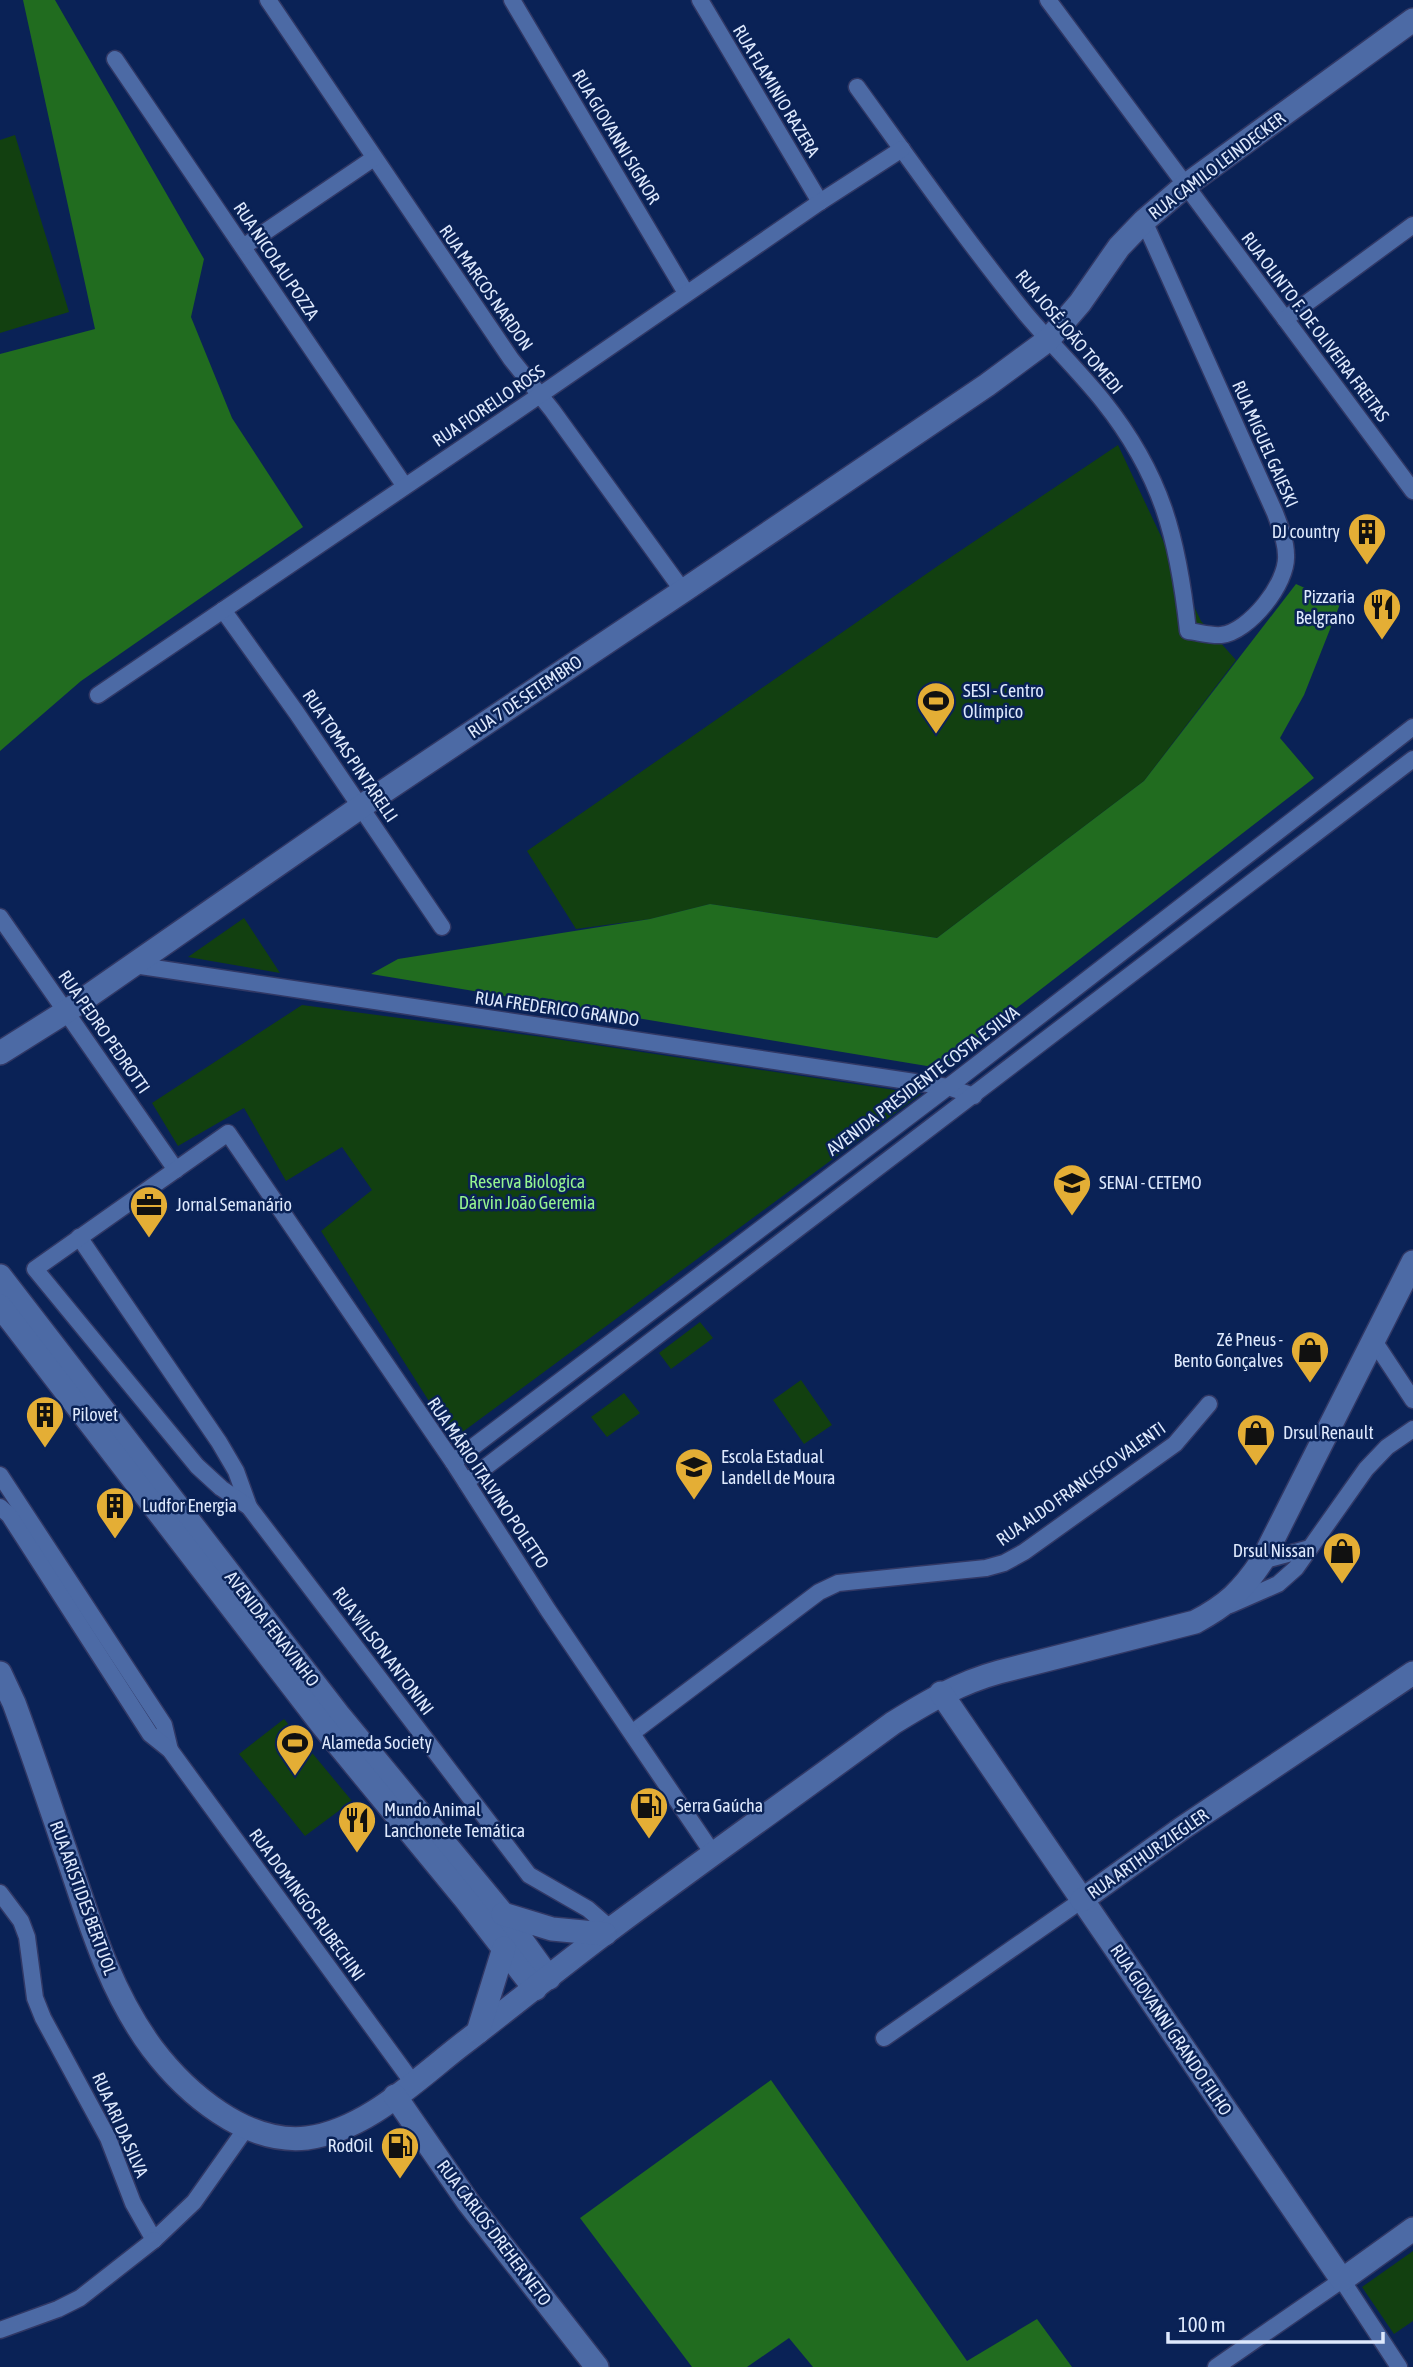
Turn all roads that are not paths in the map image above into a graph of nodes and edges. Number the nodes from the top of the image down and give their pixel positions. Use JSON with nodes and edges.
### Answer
{"nodes":[{"id":1,"x":268,"y":0,"type":"edge"},
{"id":2,"x":701,"y":0,"type":"edge"},
{"id":3,"x":515,"y":1,"type":"edge"},
{"id":4,"x":1054,"y":2,"type":"edge"},
{"id":5,"x":1413,"y":20,"type":"edge"},
{"id":6,"x":115,"y":59,"type":"dead end"},
{"id":7,"x":857,"y":87,"type":"dead end"},
{"id":8,"x":902,"y":149,"type":"junction"},
{"id":9,"x":374,"y":158,"type":"junction"},
{"id":10,"x":1185,"y":186,"type":"junction"},
{"id":11,"x":820,"y":202,"type":"junction"},
{"id":12,"x":1144,"y":221,"type":"junction"},
{"id":13,"x":1413,"y":225,"type":"edge"},
{"id":14,"x":243,"y":247,"type":"junction"},
{"id":15,"x":686,"y":293,"type":"junction"},
{"id":16,"x":1285,"y":319,"type":"junction"},
{"id":17,"x":1048,"y":340,"type":"junction"},
{"id":18,"x":540,"y":395,"type":"junction"},
{"id":19,"x":404,"y":485,"type":"junction"},
{"id":20,"x":1413,"y":491,"type":"edge"},
{"id":21,"x":683,"y":591,"type":"junction"},
{"id":22,"x":223,"y":610,"type":"junction"},
{"id":23,"x":1188,"y":631,"type":"joint"},
{"id":24,"x":98,"y":695,"type":"dead end"},
{"id":25,"x":1413,"y":727,"type":"edge"},
{"id":26,"x":1413,"y":759,"type":"edge"},
{"id":27,"x":362,"y":806,"type":"junction"},
{"id":28,"x":1308,"y":808,"type":"junction"},
{"id":29,"x":1323,"y":828,"type":"junction"},
{"id":30,"x":0,"y":917,"type":"edge"},
{"id":31,"x":442,"y":927,"type":"dead end"},
{"id":32,"x":134,"y":965,"type":"junction"},
{"id":33,"x":67,"y":1011,"type":"junction"},
{"id":34,"x":0,"y":1053,"type":"edge"},
{"id":35,"x":948,"y":1087,"type":"junction"},
{"id":36,"x":974,"y":1096,"type":"junction"},
{"id":37,"x":176,"y":1170,"type":"junction"},
{"id":38,"x":79,"y":1237,"type":"junction"},
{"id":39,"x":744,"y":1241,"type":"junction"},
{"id":40,"x":759,"y":1259,"type":"junction"},
{"id":41,"x":1413,"y":1262,"type":"edge"},
{"id":42,"x":0,"y":1276,"type":"edge"},
{"id":43,"x":677,"y":1292,"type":"junction"},
{"id":44,"x":691,"y":1311,"type":"junction"},
{"id":45,"x":3,"y":1318,"type":"edge"},
{"id":46,"x":1374,"y":1341,"type":"junction"},
{"id":47,"x":1413,"y":1400,"type":"edge"},
{"id":48,"x":1209,"y":1404,"type":"dead end"},
{"id":49,"x":1413,"y":1430,"type":"edge"},
{"id":50,"x":127,"y":1456,"type":"junction"},
{"id":51,"x":453,"y":1462,"type":"junction"},
{"id":52,"x":0,"y":1475,"type":"edge"},
{"id":53,"x":466,"y":1482,"type":"junction"},
{"id":54,"x":0,"y":1507,"type":"edge"},
{"id":55,"x":249,"y":1507,"type":"junction"},
{"id":56,"x":1310,"y":1548,"type":"junction"},
{"id":57,"x":1262,"y":1561,"type":"junction"},
{"id":58,"x":1221,"y":1608,"type":"junction"},
{"id":59,"x":0,"y":1673,"type":"edge"},
{"id":60,"x":1413,"y":1673,"type":"edge"},
{"id":61,"x":941,"y":1693,"type":"junction"},
{"id":62,"x":632,"y":1733,"type":"junction"},
{"id":63,"x":170,"y":1750,"type":"junction"},
{"id":64,"x":714,"y":1854,"type":"junction"},
{"id":65,"x":0,"y":1893,"type":"edge"},
{"id":66,"x":474,"y":1894,"type":"junction"},
{"id":67,"x":1082,"y":1900,"type":"junction"},
{"id":68,"x":503,"y":1914,"type":"junction"},
{"id":69,"x":608,"y":1931,"type":"junction"},
{"id":70,"x":504,"y":1948,"type":"junction"},
{"id":71,"x":542,"y":1983,"type":"junction"},
{"id":72,"x":478,"y":2032,"type":"junction"},
{"id":73,"x":884,"y":2038,"type":"dead end"},
{"id":74,"x":404,"y":2090,"type":"junction"},
{"id":75,"x":247,"y":2127,"type":"junction"},
{"id":76,"x":1413,"y":2229,"type":"edge"},
{"id":77,"x":154,"y":2239,"type":"junction"},
{"id":78,"x":1342,"y":2280,"type":"junction"},
{"id":79,"x":0,"y":2330,"type":"edge"},
{"id":80,"x":597,"y":2367,"type":"edge"},
{"id":81,"x":1216,"y":2367,"type":"edge"},
{"id":82,"x":1399,"y":2367,"type":"edge"}],
"edges":[{"from":1,"to":9,"type":"street","name":"RUA MARCOS NARDON"},
{"from":2,"to":11,"type":"street","name":"RUA FLAMINIO RAZERA"},
{"from":3,"to":15,"type":"street","name":"RUA GIOVANNI SIGNOR"},
{"from":4,"to":10,"type":"street","name":"RUA OLINTO F. DE OLIVEIRA FREITAS"},
{"from":5,"to":10,"type":"street","name":"RUA CAMILO LEINDECKER"},
{"from":6,"to":14,"type":"street","name":"RUA NICOLAU POZZA"},
{"from":7,"to":8,"type":"street","name":"RUA JOSÉ JOÃO TOMEDI"},
{"from":8,"to":11,"type":"street","name":"RUA FIORELLO ROSS"},
{"from":8,"to":17,"type":"street","name":"RUA JOSÉ JOÃO TOMEDI"},
{"from":9,"to":14,"type":"street"},
{"from":9,"to":18,"type":"street","name":"RUA MARCOS NARDON"},
{"from":10,"to":12,"type":"street","name":"RUA CAMILO LEINDECKER"},
{"from":10,"to":16,"type":"street","name":"RUA OLINTO F. DE OLIVEIRA FREITAS"},
{"from":11,"to":15,"type":"street","name":"RUA FIORELLO ROSS"},
{"from":12,"to":17,"type":"street","name":"RUA CAMILO LEINDECKER"},
{"from":12,"to":23,"type":"street","name":"RUA MIGUEL GAIESKI"},
{"from":13,"to":16,"type":"street"},
{"from":14,"to":19,"type":"street","name":"RUA NICOLAU POZZA"},
{"from":15,"to":18,"type":"street","name":"RUA FIORELLO ROSS"},
{"from":16,"to":20,"type":"street","name":"RUA OLINTO F. DE OLIVEIRA FREITAS"},
{"from":17,"to":21,"type":"street","name":"RUA 7 DE SETEMBRO"},
{"from":17,"to":23,"type":"street","name":"RUA JOSÉ JOÃO TOMEDI"},
{"from":18,"to":19,"type":"street","name":"RUA FIORELLO ROSS"},
{"from":18,"to":21,"type":"street","name":"RUA MARCOS NARDON"},
{"from":19,"to":22,"type":"street","name":"RUA FIORELLO ROSS"},
{"from":21,"to":27,"type":"street","name":"RUA 7 DE SETEMBRO"},
{"from":22,"to":24,"type":"street","name":"RUA FIORELLO ROSS"},
{"from":22,"to":27,"type":"street","name":"RUA TOMAS PINTARELLI"},
{"from":25,"to":28,"type":"street","name":"AVENIDA PRESIDENTE COSTA E SILVA"},
{"from":26,"to":29,"type":"street"},
{"from":27,"to":31,"type":"street","name":"RUA TOMAS PINTARELLI"},
{"from":27,"to":32,"type":"street","name":"RUA 7 DE SETEMBRO"},
{"from":28,"to":29,"type":"street"},
{"from":28,"to":35,"type":"street","name":"AVENIDA PRESIDENTE COSTA E SILVA"},
{"from":29,"to":36,"type":"street"},
{"from":30,"to":33,"type":"street","name":"RUA PEDRO PEDROTTI"},
{"from":32,"to":33,"type":"street","name":"RUA 7 DE SETEMBRO"},
{"from":32,"to":35,"type":"street","name":"RUA FREDERICO GRANDO"},
{"from":33,"to":34,"type":"street","name":"RUA 7 DE SETEMBRO"},
{"from":33,"to":37,"type":"street","name":"RUA PEDRO PEDROTTI"},
{"from":35,"to":36,"type":"street","name":"RUA FREDERICO GRANDO"},
{"from":35,"to":39,"type":"street","name":"AVENIDA PRESIDENTE COSTA E SILVA"},
{"from":36,"to":40,"type":"street"},
{"from":37,"to":38,"type":"street"},
{"from":37,"to":51,"type":"street","name":"RUA MÁRIO ITALVINO POLETTO"},
{"from":38,"to":55,"type":"street","name":"RUA WILSON ANTONINI"},
{"from":38,"to":55,"type":"street","name":"RUA WILSON ANTONINI"},
{"from":39,"to":40,"type":"street"},
{"from":39,"to":43,"type":"street","name":"AVENIDA PRESIDENTE COSTA E SILVA"},
{"from":40,"to":44,"type":"street"},
{"from":41,"to":46,"type":"street","name":"RUA ARISTIDES BERTUOL"},
{"from":42,"to":50,"type":"street","name":"AVENIDA FENAVINHO"},
{"from":43,"to":44,"type":"street"},
{"from":43,"to":51,"type":"street","name":"AVENIDA PRESIDENTE COSTA E SILVA"},
{"from":44,"to":53,"type":"street"},
{"from":45,"to":50,"type":"street","name":"AVENIDA FENAVINHO"},
{"from":46,"to":47,"type":"street"},
{"from":46,"to":57,"type":"street","name":"RUA ARISTIDES BERTUOL"},
{"from":48,"to":62,"type":"street","name":"RUA ALDO FRANCISCO VALENTI"},
{"from":49,"to":56,"type":"street"},
{"from":50,"to":66,"type":"street","name":"AVENIDA FENAVINHO"},
{"from":51,"to":53,"type":"street","name":"RUA MÁRIO ITALVINO POLETTO"},
{"from":52,"to":63,"type":"street","name":"RUA DOMINGOS RUBECHINI"},
{"from":53,"to":62,"type":"street","name":"RUA MÁRIO ITALVINO POLETTO"},
{"from":54,"to":63,"type":"street","name":"RUA DOMINGOS RUBECHINI"},
{"from":55,"to":69,"type":"street","name":"RUA WILSON ANTONINI"},
{"from":56,"to":57,"type":"street"},
{"from":56,"to":58,"type":"street"},
{"from":57,"to":58,"type":"street","name":"RUA ARISTIDES BERTUOL"},
{"from":58,"to":61,"type":"street","name":"RUA ARISTIDES BERTUOL"},
{"from":59,"to":75,"type":"street","name":"RUA ARISTIDES BERTUOL"},
{"from":60,"to":67,"type":"street","name":"RUA ARTHUR ZIEGLER"},
{"from":61,"to":64,"type":"street","name":"RUA ARISTIDES BERTUOL"},
{"from":61,"to":67,"type":"street","name":"RUA GIOVANNI GRANDO FILHO"},
{"from":62,"to":64,"type":"street","name":"RUA MÁRIO ITALVINO POLETTO"},
{"from":63,"to":74,"type":"street","name":"RUA DOMINGOS RUBECHINI"},
{"from":64,"to":69,"type":"street","name":"RUA ARISTIDES BERTUOL"},
{"from":65,"to":77,"type":"street","name":"RUA ARI DA SILVA"},
{"from":66,"to":68,"type":"street","name":"AVENIDA FENAVINHO"},
{"from":66,"to":70,"type":"street","name":"AVENIDA FENAVINHO"},
{"from":67,"to":73,"type":"street","name":"RUA ARTHUR ZIEGLER"},
{"from":67,"to":78,"type":"street","name":"RUA GIOVANNI GRANDO FILHO"},
{"from":68,"to":69,"type":"street"},
{"from":68,"to":71,"type":"street","name":"AVENIDA FENAVINHO"},
{"from":69,"to":71,"type":"street","name":"RUA ARISTIDES BERTUOL"},
{"from":70,"to":71,"type":"street","name":"AVENIDA FENAVINHO"},
{"from":70,"to":72,"type":"street"},
{"from":71,"to":72,"type":"street","name":"RUA ARISTIDES BERTUOL"},
{"from":72,"to":74,"type":"street","name":"RUA ARISTIDES BERTUOL"},
{"from":74,"to":75,"type":"street","name":"RUA ARISTIDES BERTUOL"},
{"from":74,"to":80,"type":"street","name":"RUA CARLOS DREHER NETO"},
{"from":75,"to":77,"type":"street"},
{"from":76,"to":78,"type":"street"},
{"from":77,"to":79,"type":"street"},
{"from":78,"to":81,"type":"street"},
{"from":78,"to":82,"type":"street","name":"RUA GIOVANNI GRANDO FILHO"}]}
